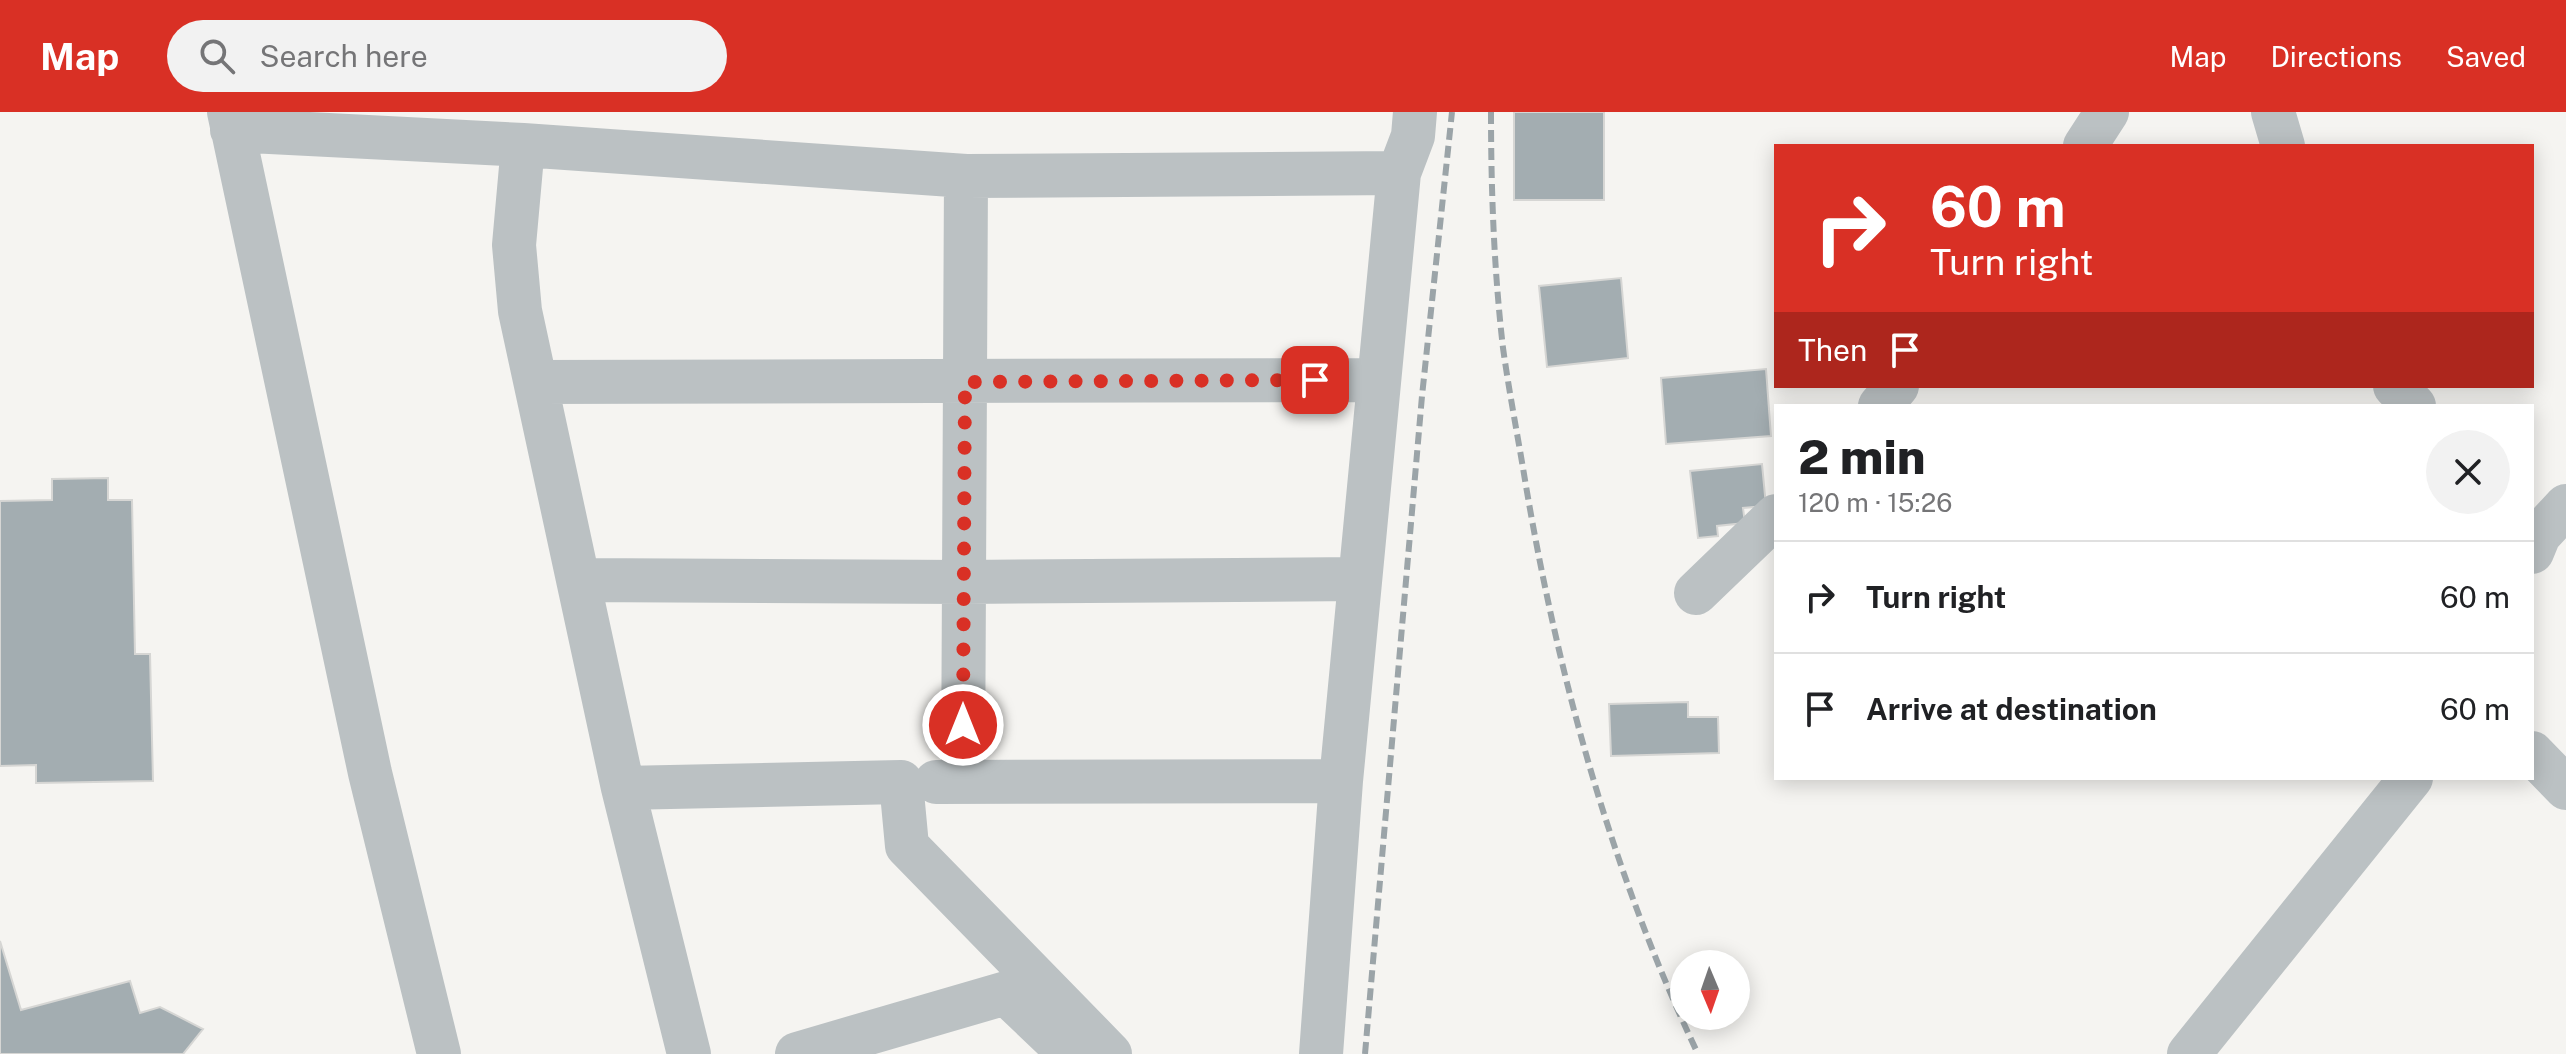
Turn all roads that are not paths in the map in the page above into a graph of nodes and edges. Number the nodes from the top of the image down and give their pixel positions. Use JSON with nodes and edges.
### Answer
{"nodes":[{"id":1,"x":1415,"y":112,"type":"edge"},
{"id":2,"x":2107,"y":112,"type":"edge"},
{"id":3,"x":2273,"y":112,"type":"edge"},
{"id":4,"x":230,"y":121,"type":"edge"},
{"id":5,"x":2086,"y":144,"type":"edge"},
{"id":6,"x":2282,"y":144,"type":"edge"},
{"id":7,"x":523,"y":145,"type":"junction"},
{"id":8,"x":1399,"y":173,"type":"junction"},
{"id":9,"x":966,"y":176,"type":"junction"},
{"id":10,"x":1379,"y":380,"type":"junction"},
{"id":11,"x":536,"y":382,"type":"junction"},
{"id":12,"x":965,"y":382,"type":"junction"},
{"id":13,"x":1895,"y":388,"type":"edge"},
{"id":14,"x":2397,"y":388,"type":"edge"},
{"id":15,"x":1882,"y":404,"type":"edge"},
{"id":16,"x":2412,"y":404,"type":"edge"},
{"id":17,"x":1774,"y":518,"type":"edge"},
{"id":18,"x":1360,"y":579,"type":"junction"},
{"id":19,"x":578,"y":580,"type":"junction"},
{"id":20,"x":964,"y":582,"type":"junction"},
{"id":21,"x":1696,"y":593,"type":"dead end"},
{"id":22,"x":2534,"y":755,"type":"edge"},
{"id":23,"x":2409,"y":780,"type":"edge"},
{"id":24,"x":1341,"y":781,"type":"junction"},
{"id":25,"x":901,"y":782,"type":"junction"},
{"id":26,"x":963,"y":782,"type":"junction"},
{"id":27,"x":623,"y":788,"type":"junction"},
{"id":28,"x":2566,"y":788,"type":"edge"},
{"id":29,"x":2197,"y":1051,"type":"edge"},
{"id":30,"x":439,"y":1054,"type":"edge"},
{"id":31,"x":689,"y":1054,"type":"edge"},
{"id":32,"x":797,"y":1054,"type":"edge"},
{"id":33,"x":1070,"y":1054,"type":"edge"},
{"id":34,"x":1110,"y":1054,"type":"edge"},
{"id":35,"x":1321,"y":1054,"type":"edge"}],
"edges":[{"from":1,"to":8,"type":"street"},
{"from":2,"to":5,"type":"street"},
{"from":3,"to":6,"type":"street"},
{"from":4,"to":7,"type":"street"},
{"from":4,"to":30,"type":"street"},
{"from":7,"to":9,"type":"street"},
{"from":7,"to":11,"type":"street"},
{"from":8,"to":9,"type":"street"},
{"from":8,"to":10,"type":"street"},
{"from":9,"to":12,"type":"street"},
{"from":10,"to":12,"type":"street"},
{"from":10,"to":18,"type":"street"},
{"from":11,"to":12,"type":"street"},
{"from":11,"to":19,"type":"street"},
{"from":12,"to":20,"type":"street"},
{"from":13,"to":15,"type":"street"},
{"from":14,"to":16,"type":"street"},
{"from":17,"to":21,"type":"street"},
{"from":18,"to":20,"type":"street"},
{"from":18,"to":24,"type":"street"},
{"from":19,"to":20,"type":"street"},
{"from":19,"to":27,"type":"street"},
{"from":20,"to":26,"type":"street"},
{"from":22,"to":28,"type":"street"},
{"from":23,"to":29,"type":"street"},
{"from":24,"to":26,"type":"street"},
{"from":24,"to":35,"type":"street"},
{"from":25,"to":26,"type":"street"},
{"from":25,"to":27,"type":"street"},
{"from":25,"to":34,"type":"street"},
{"from":27,"to":31,"type":"street"},
{"from":32,"to":33,"type":"street"}]}
